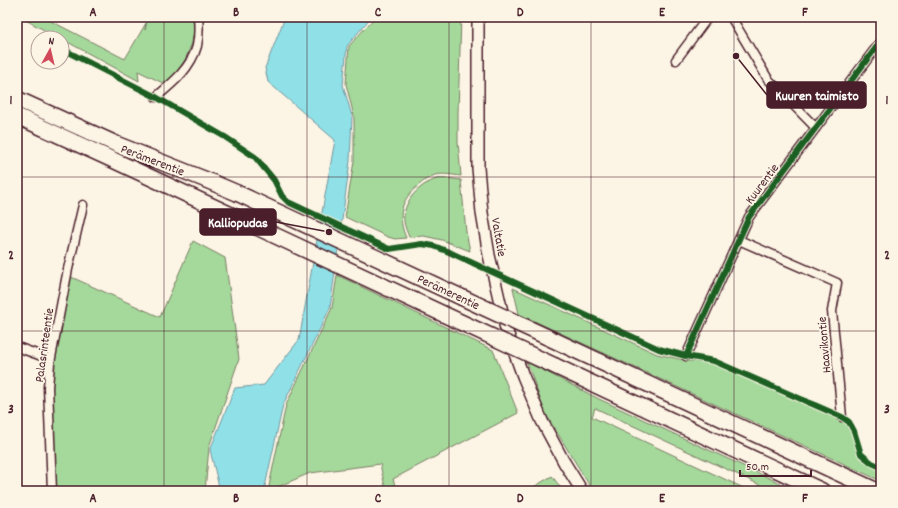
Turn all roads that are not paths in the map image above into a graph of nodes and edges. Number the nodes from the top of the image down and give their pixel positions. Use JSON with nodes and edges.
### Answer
{"nodes":[{"id":1,"x":198,"y":17,"type":"edge"},
{"id":2,"x":478,"y":17,"type":"edge"},
{"id":3,"x":708,"y":17,"type":"edge"},
{"id":4,"x":731,"y":17,"type":"edge"},
{"id":5,"x":881,"y":41,"type":"edge"},
{"id":6,"x":676,"y":60,"type":"dead end"},
{"id":7,"x":156,"y":97,"type":"dead end"},
{"id":8,"x":17,"y":100,"type":"edge"},
{"id":9,"x":17,"y":116,"type":"edge"},
{"id":10,"x":816,"y":128,"type":"junction"},
{"id":11,"x":83,"y":205,"type":"dead end"},
{"id":12,"x":739,"y":240,"type":"junction"},
{"id":13,"x":17,"y":347,"type":"edge"},
{"id":14,"x":686,"y":356,"type":"dead end"},
{"id":15,"x":50,"y":359,"type":"junction"},
{"id":16,"x":842,"y":417,"type":"dead end"},
{"id":17,"x":52,"y":491,"type":"edge"},
{"id":18,"x":582,"y":491,"type":"edge"},
{"id":19,"x":822,"y":491,"type":"edge"},
{"id":20,"x":877,"y":491,"type":"edge"}],
"edges":[{"from":1,"to":7,"type":"street"},
{"from":2,"to":18,"type":"main road","name":"Valtatie"},
{"from":3,"to":6,"type":"street"},
{"from":4,"to":10,"type":"street"},
{"from":5,"to":10,"type":"street","name":"Kuurentie"},
{"from":8,"to":20,"type":"highway","name":"Perämerentie","bridge":true},
{"from":9,"to":19,"type":"highway","name":"Perämerentie","bridge":true},
{"from":10,"to":12,"type":"street","name":"Kuurentie"},
{"from":11,"to":15,"type":"street","name":"Palasrinteentie"},
{"from":12,"to":14,"type":"street","name":"Kuurentie"},
{"from":12,"to":16,"type":"street","name":"Haavikontie"},
{"from":13,"to":15,"type":"street"},
{"from":15,"to":17,"type":"street","name":"Palasrinteentie"}]}
